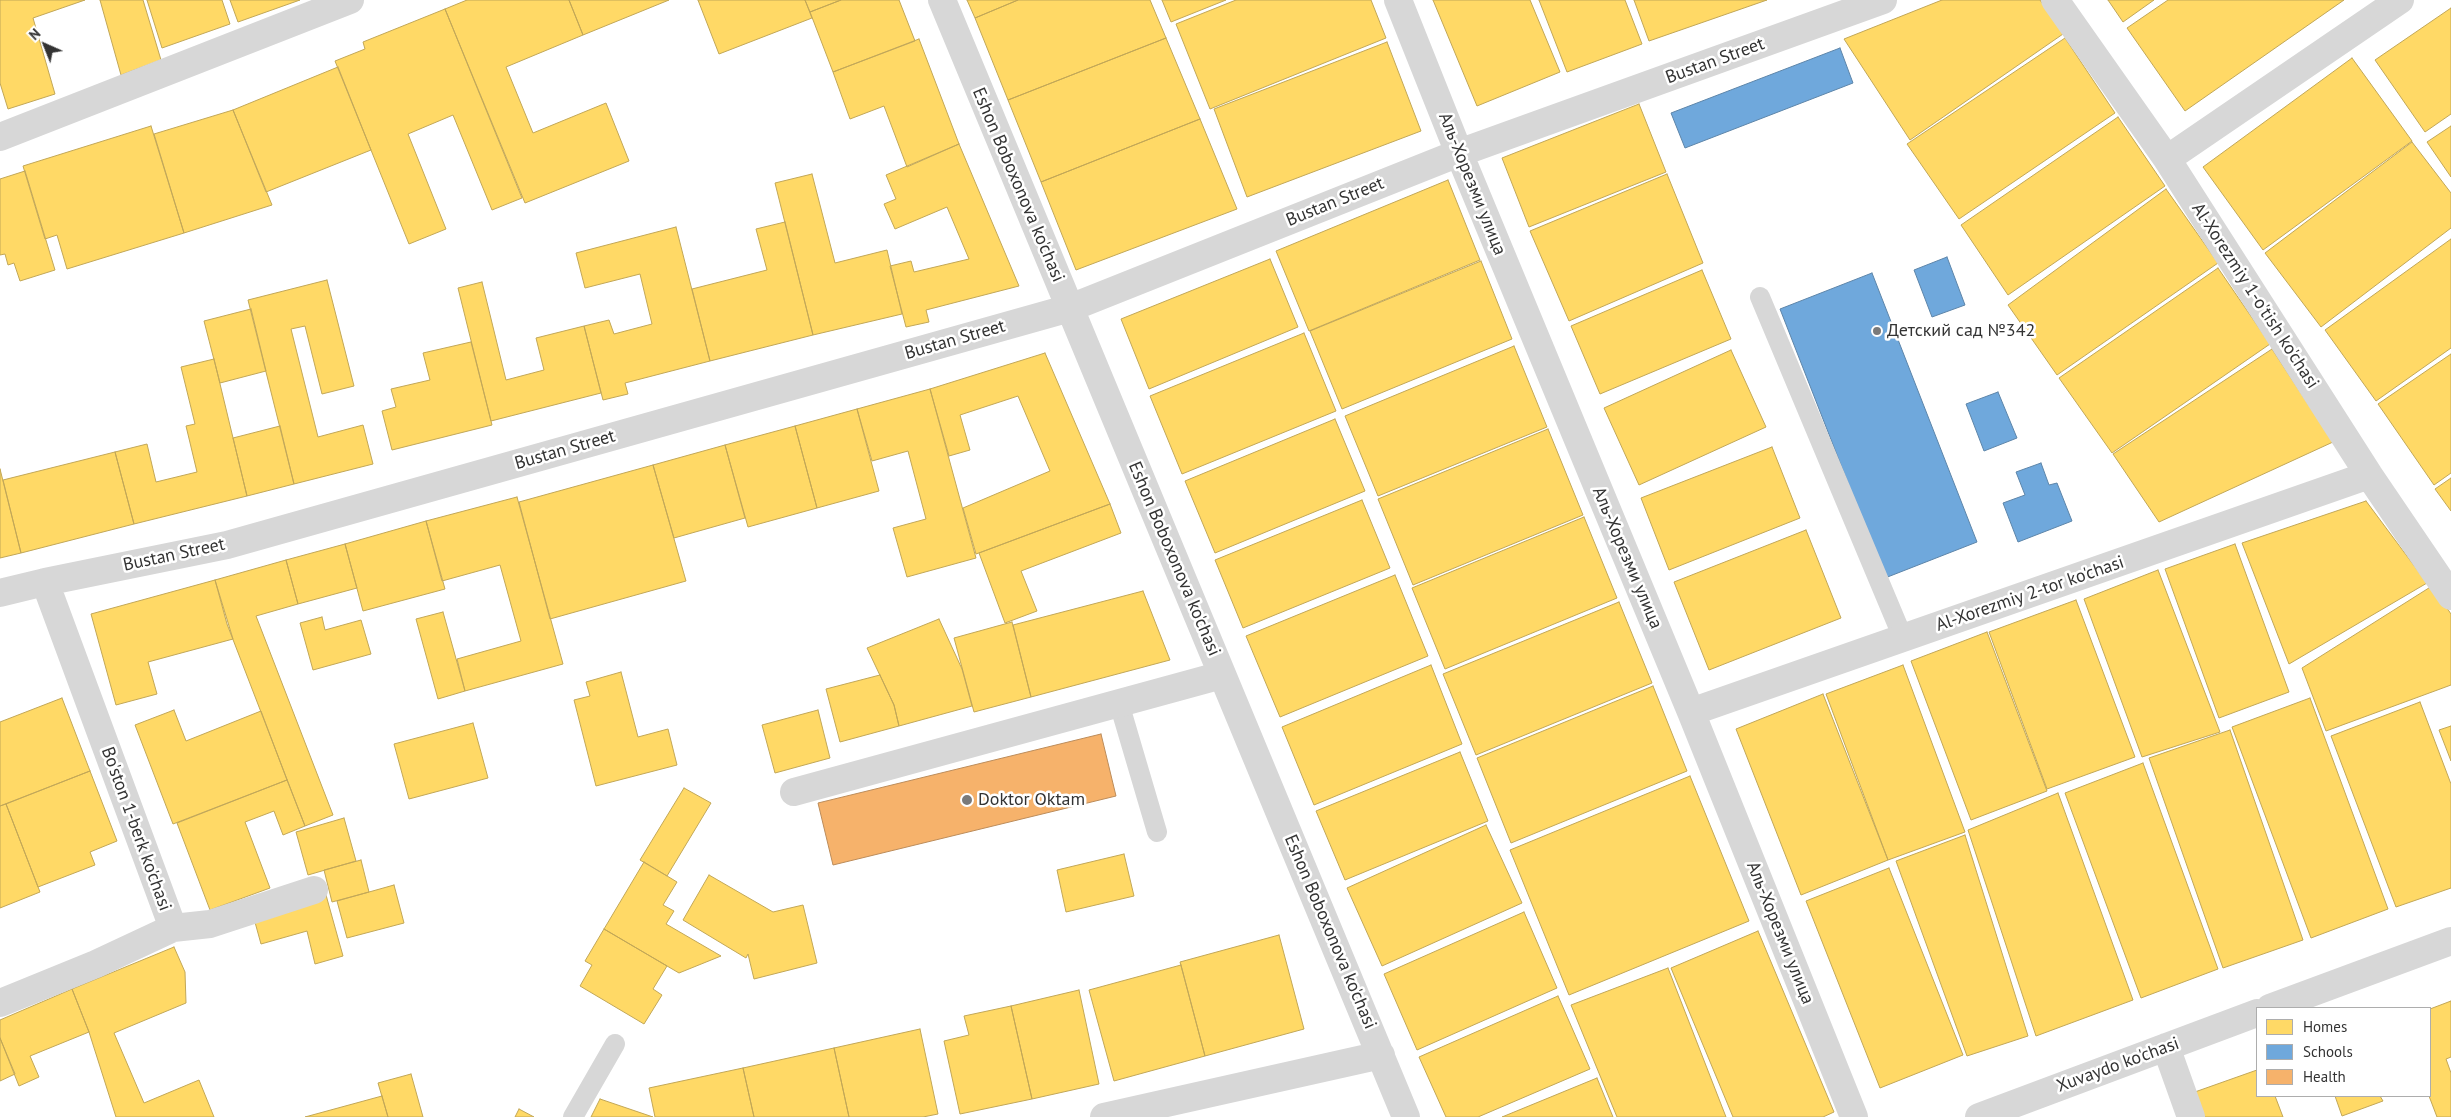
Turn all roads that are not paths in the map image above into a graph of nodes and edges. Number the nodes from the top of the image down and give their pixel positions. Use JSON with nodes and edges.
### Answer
{"nodes":[{"id":1,"x":350,"y":0,"type":"edge"},
{"id":2,"x":942,"y":0,"type":"edge"},
{"id":3,"x":1398,"y":0,"type":"edge"},
{"id":4,"x":1883,"y":0,"type":"edge"},
{"id":5,"x":2055,"y":0,"type":"edge"},
{"id":6,"x":2400,"y":0,"type":"edge"},
{"id":7,"x":0,"y":137,"type":"edge"},
{"id":8,"x":1459,"y":153,"type":"junction"},
{"id":9,"x":2167,"y":159,"type":"junction"},
{"id":10,"x":1760,"y":297,"type":"dead end"},
{"id":11,"x":1070,"y":308,"type":"junction"},
{"id":12,"x":2369,"y":475,"type":"junction"},
{"id":13,"x":45,"y":582,"type":"junction"},
{"id":14,"x":0,"y":593,"type":"edge"},
{"id":15,"x":2451,"y":596,"type":"edge"},
{"id":16,"x":1904,"y":638,"type":"junction"},
{"id":17,"x":1222,"y":674,"type":"junction"},
{"id":18,"x":1119,"y":703,"type":"junction"},
{"id":19,"x":1691,"y":712,"type":"junction"},
{"id":20,"x":794,"y":792,"type":"dead end"},
{"id":21,"x":1157,"y":832,"type":"dead end"},
{"id":22,"x":314,"y":890,"type":"dead end"},
{"id":23,"x":173,"y":928,"type":"junction"},
{"id":24,"x":2451,"y":941,"type":"edge"},
{"id":25,"x":0,"y":1004,"type":"edge"},
{"id":26,"x":2273,"y":1007,"type":"edge"},
{"id":27,"x":2256,"y":1013,"type":"edge"},
{"id":28,"x":614,"y":1044,"type":"dead end"},
{"id":29,"x":2166,"y":1047,"type":"junction"},
{"id":30,"x":1381,"y":1054,"type":"junction"},
{"id":31,"x":573,"y":1117,"type":"edge"},
{"id":32,"x":1104,"y":1117,"type":"edge"},
{"id":33,"x":1406,"y":1117,"type":"edge"},
{"id":34,"x":1854,"y":1117,"type":"edge"},
{"id":35,"x":1979,"y":1117,"type":"edge"},
{"id":36,"x":2190,"y":1117,"type":"edge"}],
"edges":[{"from":1,"to":7,"type":"street"},
{"from":2,"to":11,"type":"street","name":"Eshon Boboxonova ko'chasi"},
{"from":3,"to":8,"type":"street","name":"Аль-Хорезми улица"},
{"from":4,"to":8,"type":"street","name":"Bustаn Street"},
{"from":5,"to":9,"type":"street","name":"Al-Xorezmiy 1-o'tish ko'chasi"},
{"from":6,"to":9,"type":"street"},
{"from":8,"to":11,"type":"street","name":"Bustаn Street"},
{"from":8,"to":19,"type":"street","name":"Аль-Хорезми улица"},
{"from":9,"to":12,"type":"street","name":"Al-Xorezmiy 1-o'tish ko'chasi"},
{"from":10,"to":16,"type":"lane"},
{"from":11,"to":13,"type":"street","name":"Bustаn Street"},
{"from":11,"to":17,"type":"street","name":"Eshon Boboxonova ko'chasi"},
{"from":12,"to":15,"type":"street","name":"Al-Xorezmiy 1-o'tish ko'chasi"},
{"from":12,"to":16,"type":"street","name":"Al-Xorezmiy 2-tor ko'chasi"},
{"from":13,"to":14,"type":"street","name":"Bustаn Street"},
{"from":13,"to":23,"type":"street","name":"Bo'ston 1-berk ko'chasi"},
{"from":16,"to":19,"type":"street","name":"Al-Xorezmiy 2-tor ko'chasi"},
{"from":17,"to":18,"type":"street"},
{"from":17,"to":30,"type":"street","name":"Eshon Boboxonova ko'chasi"},
{"from":18,"to":20,"type":"street"},
{"from":18,"to":21,"type":"lane"},
{"from":19,"to":34,"type":"street","name":"Аль-Хорезми улица"},
{"from":22,"to":23,"type":"street"},
{"from":23,"to":25,"type":"street","name":"Bo'ston 1-berk ko'chasi"},
{"from":24,"to":26,"type":"street"},
{"from":27,"to":29,"type":"street","name":"Xuvaydo ko'chasi"},
{"from":28,"to":31,"type":"lane"},
{"from":29,"to":35,"type":"street","name":"Xuvaydo ko'chasi"},
{"from":29,"to":36,"type":"street"},
{"from":30,"to":32,"type":"street"},
{"from":30,"to":33,"type":"street","name":"Eshon Boboxonova ko'chasi"}]}
